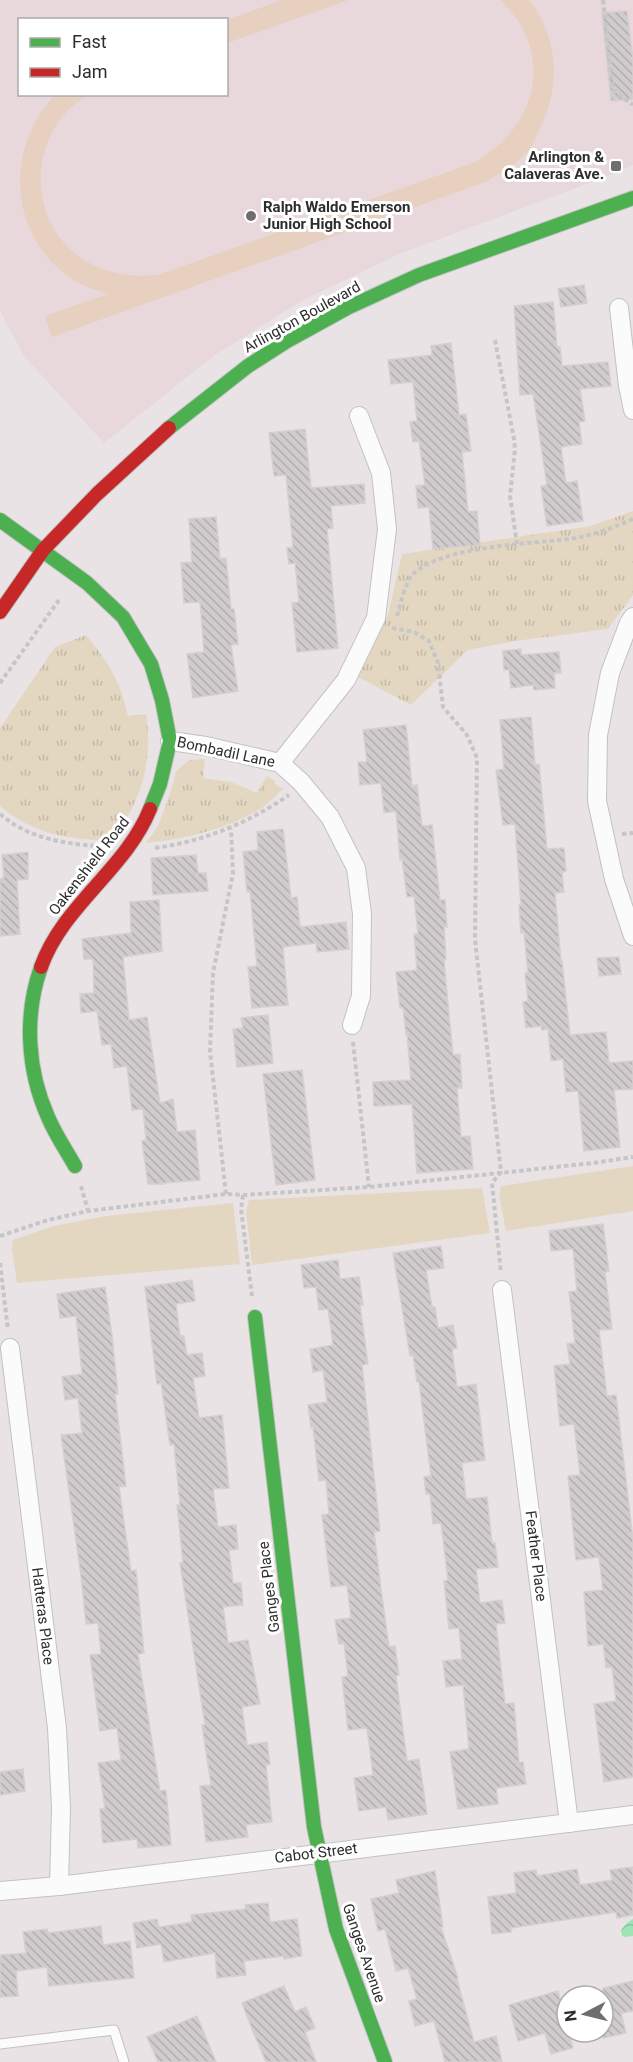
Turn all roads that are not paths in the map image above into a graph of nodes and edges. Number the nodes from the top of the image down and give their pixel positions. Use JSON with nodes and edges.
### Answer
{"nodes":[{"id":1,"x":633,"y":198,"type":"edge"},
{"id":2,"x":619,"y":308,"type":"dead end"},
{"id":3,"x":633,"y":410,"type":"edge"},
{"id":4,"x":359,"y":416,"type":"dead end"},
{"id":5,"x":0,"y":519,"type":"edge"},
{"id":6,"x":43,"y":550,"type":"junction"},
{"id":7,"x":0,"y":612,"type":"edge"},
{"id":8,"x":633,"y":617,"type":"edge"},
{"id":9,"x":170,"y":741,"type":"junction"},
{"id":10,"x":280,"y":763,"type":"junction"},
{"id":11,"x":633,"y":936,"type":"edge"},
{"id":12,"x":352,"y":1025,"type":"road end"},
{"id":13,"x":75,"y":1166,"type":"dead end"},
{"id":14,"x":502,"y":1290,"type":"road end"},
{"id":15,"x":255,"y":1317,"type":"road end"},
{"id":16,"x":10,"y":1348,"type":"road end"},
{"id":17,"x":633,"y":1815,"type":"edge"},
{"id":18,"x":569,"y":1823,"type":"junction"},
{"id":19,"x":319,"y":1852,"type":"junction"},
{"id":20,"x":59,"y":1886,"type":"junction"},
{"id":21,"x":0,"y":1892,"type":"edge"},
{"id":22,"x":0,"y":2044,"type":"edge"},
{"id":23,"x":124,"y":2062,"type":"edge"},
{"id":24,"x":385,"y":2062,"type":"edge"}],
"edges":[{"from":1,"to":6,"type":"street","name":"Arlington Boulevard"},
{"from":2,"to":3,"type":"street"},
{"from":4,"to":10,"type":"street"},
{"from":5,"to":6,"type":"street","name":"Oakenshield Road"},
{"from":6,"to":7,"type":"street","name":"Arlington Boulevard"},
{"from":6,"to":9,"type":"street","name":"Oakenshield Road"},
{"from":8,"to":11,"type":"street"},
{"from":9,"to":10,"type":"street","name":"Bombadil Lane"},
{"from":9,"to":13,"type":"street","name":"Oakenshield Road"},
{"from":10,"to":12,"type":"street","name":"Bombadil Lane"},
{"from":14,"to":18,"type":"street","name":"Feather Place"},
{"from":15,"to":19,"type":"street","name":"Ganges Place"},
{"from":16,"to":20,"type":"street","name":"Hatteras Place"},
{"from":17,"to":18,"type":"street","name":"Cabot Street"},
{"from":18,"to":19,"type":"street","name":"Cabot Street"},
{"from":19,"to":20,"type":"street","name":"Cabot Street"},
{"from":19,"to":24,"type":"street","name":"Ganges Avenue"},
{"from":20,"to":21,"type":"street","name":"Cabot Street"},
{"from":22,"to":23,"type":"lane"}]}
